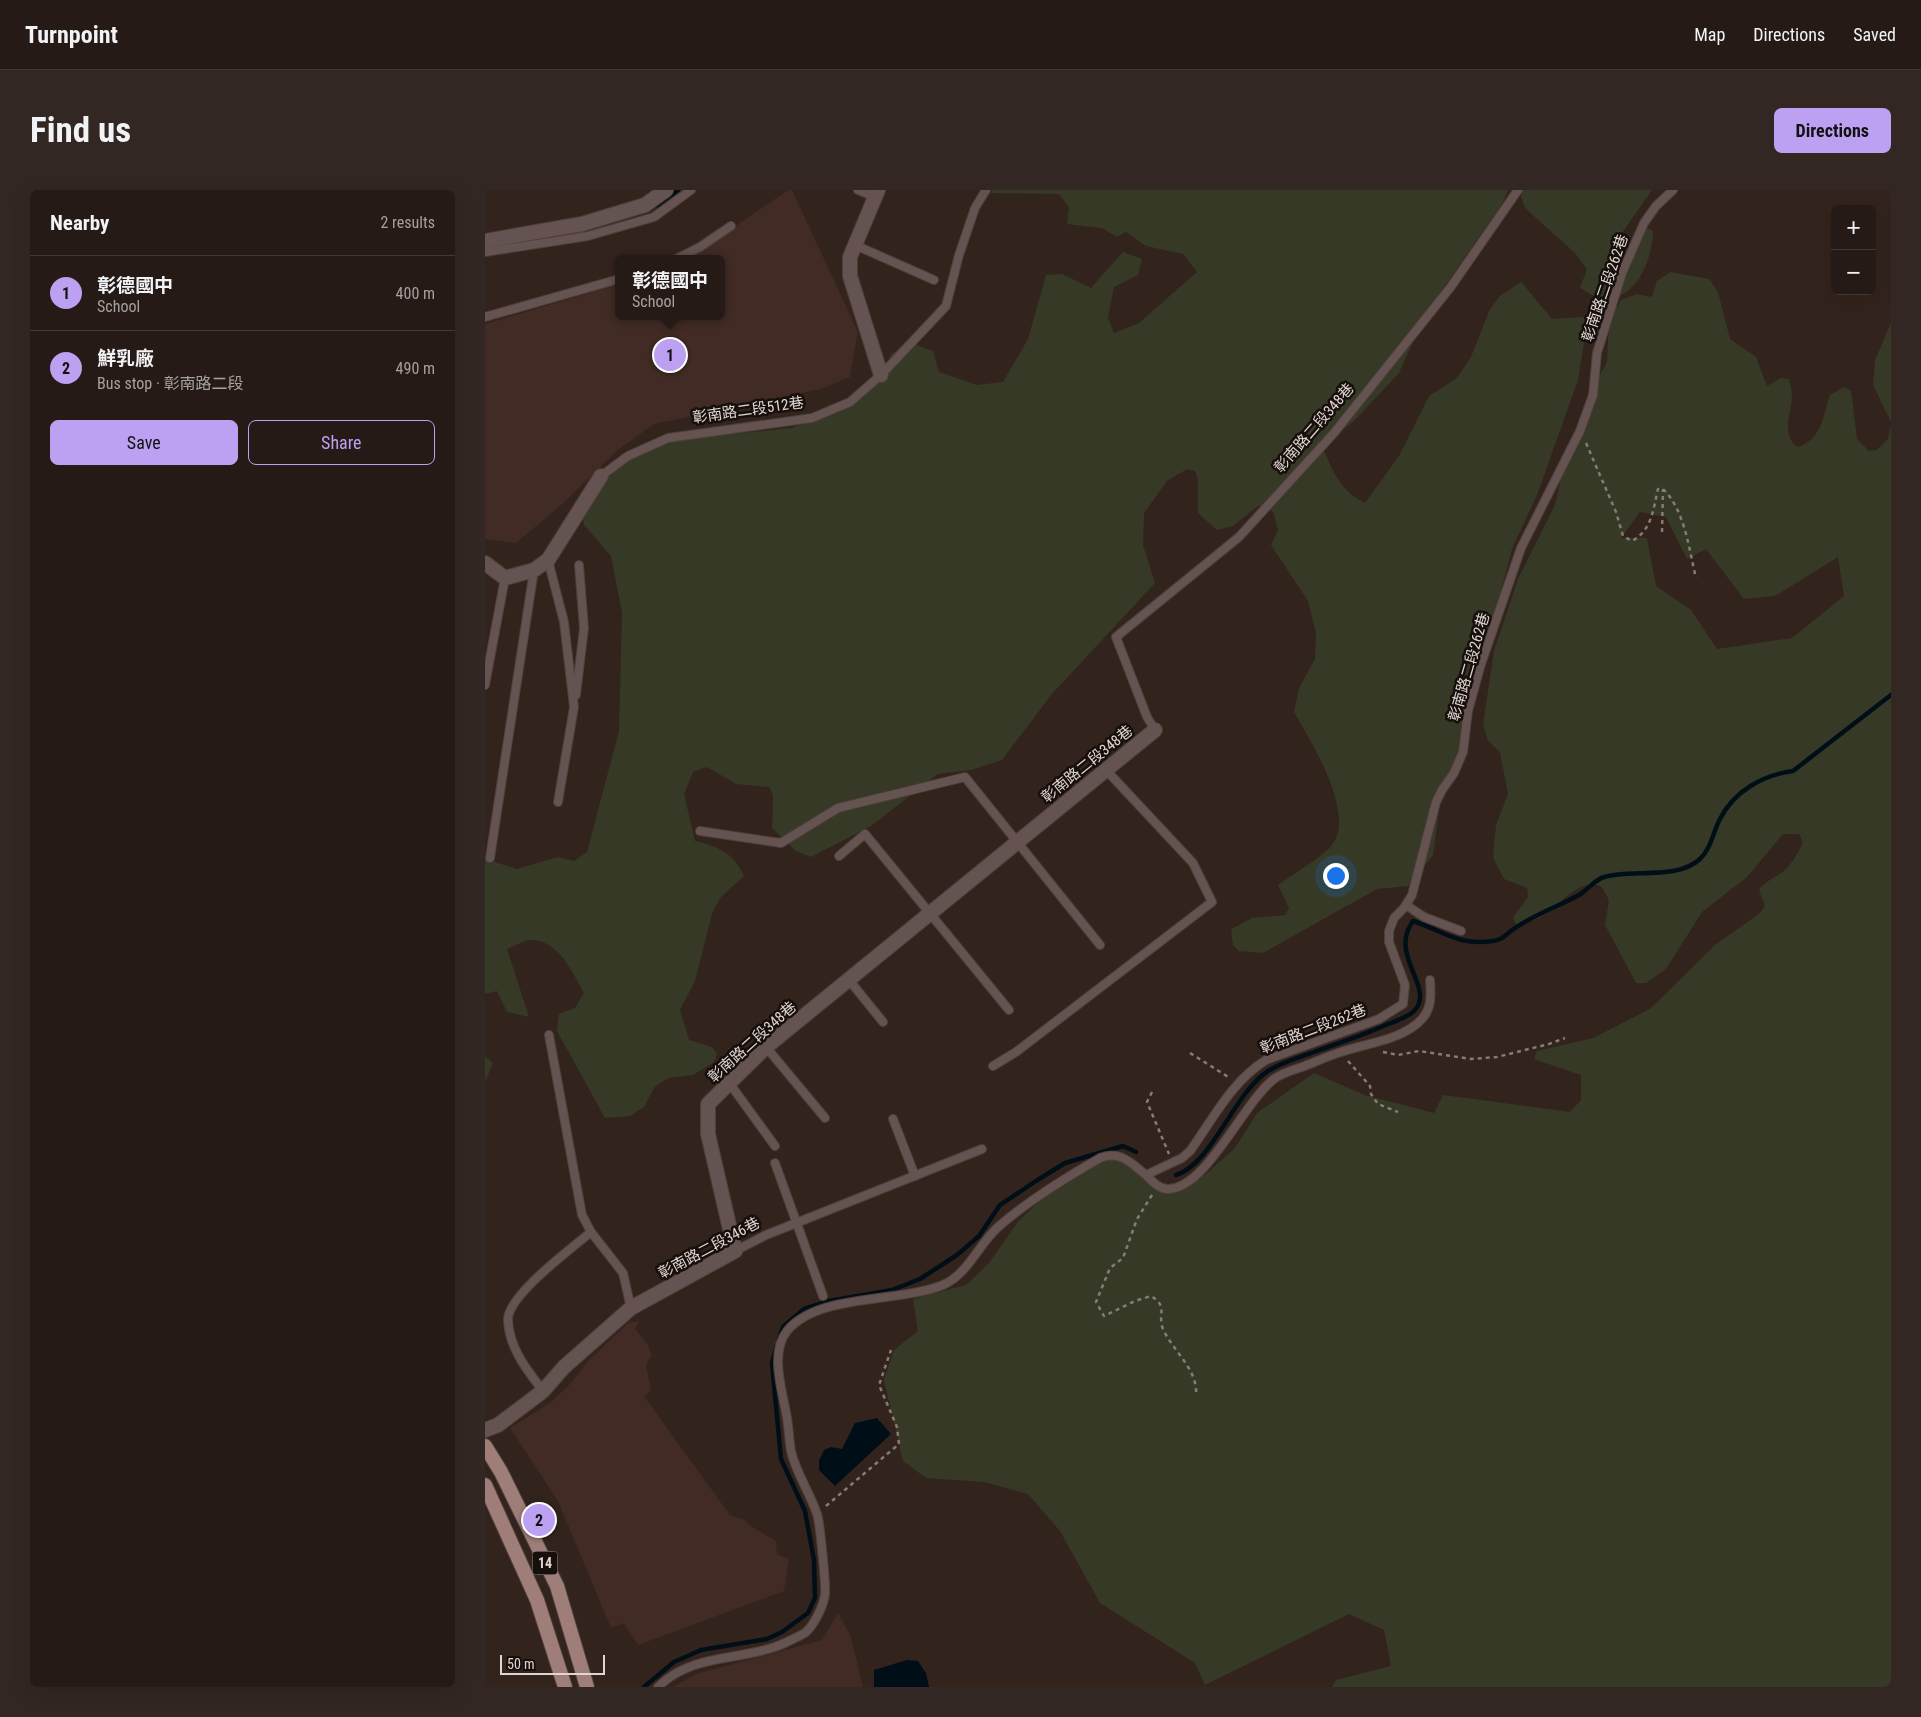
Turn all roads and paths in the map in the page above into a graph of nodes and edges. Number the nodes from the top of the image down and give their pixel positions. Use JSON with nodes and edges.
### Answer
{"nodes":[{"id":1,"x":666,"y":190,"type":"edge"},
{"id":2,"x":691,"y":190,"type":"edge"},
{"id":3,"x":858,"y":190,"type":"edge"},
{"id":4,"x":986,"y":190,"type":"edge"},
{"id":5,"x":1518,"y":190,"type":"edge"},
{"id":6,"x":1673,"y":190,"type":"edge"},
{"id":7,"x":877,"y":194,"type":"edge"},
{"id":8,"x":731,"y":226,"type":"dead end"},
{"id":9,"x":485,"y":241,"type":"edge"},
{"id":10,"x":855,"y":245,"type":"junction"},
{"id":11,"x":485,"y":252,"type":"edge"},
{"id":12,"x":684,"y":255,"type":"edge"},
{"id":13,"x":615,"y":280,"type":"edge"},
{"id":14,"x":934,"y":280,"type":"dead end"},
{"id":15,"x":485,"y":317,"type":"edge"},
{"id":16,"x":881,"y":375,"type":"junction"},
{"id":17,"x":1579,"y":431,"type":"junction"},
{"id":18,"x":601,"y":476,"type":"joint"},
{"id":19,"x":1663,"y":489,"type":"junction"},
{"id":20,"x":1662,"y":532,"type":"dead end"},
{"id":21,"x":548,"y":560,"type":"junction"},
{"id":22,"x":485,"y":563,"type":"edge"},
{"id":23,"x":579,"y":565,"type":"dead end"},
{"id":24,"x":534,"y":570,"type":"junction"},
{"id":25,"x":505,"y":578,"type":"junction"},
{"id":26,"x":1697,"y":578,"type":"dead end"},
{"id":27,"x":485,"y":685,"type":"edge"},
{"id":28,"x":574,"y":707,"type":"junction"},
{"id":29,"x":1155,"y":730,"type":"joint"},
{"id":30,"x":1106,"y":770,"type":"junction"},
{"id":31,"x":558,"y":802,"type":"dead end"},
{"id":32,"x":700,"y":831,"type":"dead end"},
{"id":33,"x":1016,"y":843,"type":"junction"},
{"id":34,"x":839,"y":856,"type":"dead end"},
{"id":35,"x":490,"y":858,"type":"dead end"},
{"id":36,"x":1406,"y":905,"type":"junction"},
{"id":37,"x":930,"y":913,"type":"junction"},
{"id":38,"x":1461,"y":931,"type":"dead end"},
{"id":39,"x":1100,"y":945,"type":"dead end"},
{"id":40,"x":849,"y":980,"type":"junction"},
{"id":41,"x":1430,"y":980,"type":"dead end"},
{"id":42,"x":1009,"y":1010,"type":"dead end"},
{"id":43,"x":883,"y":1022,"type":"dead end"},
{"id":44,"x":549,"y":1035,"type":"dead end"},
{"id":45,"x":1565,"y":1038,"type":"dead end"},
{"id":46,"x":1365,"y":1045,"type":"junction"},
{"id":47,"x":766,"y":1047,"type":"junction"},
{"id":48,"x":1340,"y":1052,"type":"junction"},
{"id":49,"x":1190,"y":1053,"type":"dead end"},
{"id":50,"x":993,"y":1066,"type":"dead end"},
{"id":51,"x":1237,"y":1083,"type":"junction"},
{"id":52,"x":730,"y":1084,"type":"junction"},
{"id":53,"x":1152,"y":1092,"type":"dead end"},
{"id":54,"x":1398,"y":1112,"type":"dead end"},
{"id":55,"x":825,"y":1118,"type":"dead end"},
{"id":56,"x":893,"y":1119,"type":"dead end"},
{"id":57,"x":775,"y":1146,"type":"dead end"},
{"id":58,"x":981,"y":1149,"type":"dead end"},
{"id":59,"x":775,"y":1163,"type":"dead end"},
{"id":60,"x":1173,"y":1163,"type":"junction"},
{"id":61,"x":1146,"y":1175,"type":"junction"},
{"id":62,"x":915,"y":1176,"type":"junction"},
{"id":63,"x":1160,"y":1187,"type":"junction"},
{"id":64,"x":797,"y":1223,"type":"junction"},
{"id":65,"x":591,"y":1232,"type":"junction"},
{"id":66,"x":735,"y":1251,"type":"junction"},
{"id":67,"x":823,"y":1296,"type":"dead end"},
{"id":68,"x":631,"y":1308,"type":"junction"},
{"id":69,"x":891,"y":1350,"type":"dead end"},
{"id":70,"x":543,"y":1392,"type":"junction"},
{"id":71,"x":1196,"y":1394,"type":"dead end"},
{"id":72,"x":485,"y":1430,"type":"edge"},
{"id":73,"x":485,"y":1446,"type":"edge"},
{"id":74,"x":485,"y":1485,"type":"edge"},
{"id":75,"x":818,"y":1516,"type":"junction"},
{"id":76,"x":527,"y":1527,"type":"junction"},
{"id":77,"x":509,"y":1537,"type":"junction"},
{"id":78,"x":565,"y":1687,"type":"edge"},
{"id":79,"x":587,"y":1687,"type":"edge"},
{"id":80,"x":658,"y":1687,"type":"edge"}],
"edges":[{"from":1,"to":9,"type":"street"},
{"from":2,"to":11,"type":"lane"},
{"from":3,"to":7,"type":"lane"},
{"from":4,"to":16,"type":"lane","name":"彰南路二段512巷"},
{"from":5,"to":29,"type":"lane","name":"彰南路二段348巷"},
{"from":6,"to":17,"type":"lane","name":"彰南路二段262巷"},
{"from":7,"to":10,"type":"street"},
{"from":8,"to":12,"type":"lane"},
{"from":10,"to":14,"type":"lane"},
{"from":10,"to":16,"type":"street"},
{"from":13,"to":15,"type":"lane"},
{"from":16,"to":18,"type":"lane","name":"彰南路二段512巷"},
{"from":17,"to":19,"type":"path"},
{"from":17,"to":36,"type":"lane","name":"彰南路二段262巷"},
{"from":18,"to":21,"type":"street","name":"彰南路二段512巷"},
{"from":19,"to":20,"type":"path"},
{"from":19,"to":26,"type":"path"},
{"from":21,"to":24,"type":"street","name":"彰南路二段512巷"},
{"from":21,"to":28,"type":"lane"},
{"from":22,"to":25,"type":"street"},
{"from":23,"to":28,"type":"lane"},
{"from":24,"to":25,"type":"street","name":"彰南路二段512巷"},
{"from":24,"to":35,"type":"lane"},
{"from":25,"to":27,"type":"lane"},
{"from":28,"to":31,"type":"lane"},
{"from":29,"to":30,"type":"street","name":"彰南路二段348巷"},
{"from":30,"to":33,"type":"street","name":"彰南路二段348巷"},
{"from":30,"to":50,"type":"lane"},
{"from":32,"to":33,"type":"lane"},
{"from":33,"to":37,"type":"street","name":"彰南路二段348巷"},
{"from":33,"to":39,"type":"lane"},
{"from":34,"to":37,"type":"lane"},
{"from":36,"to":38,"type":"lane"},
{"from":36,"to":51,"type":"lane","name":"彰南路二段262巷"},
{"from":37,"to":40,"type":"street","name":"彰南路二段348巷"},
{"from":37,"to":42,"type":"lane"},
{"from":40,"to":43,"type":"lane"},
{"from":40,"to":47,"type":"street","name":"彰南路二段348巷"},
{"from":41,"to":46,"type":"lane"},
{"from":44,"to":65,"type":"lane"},
{"from":45,"to":46,"type":"path"},
{"from":46,"to":48,"type":"lane"},
{"from":47,"to":52,"type":"street","name":"彰南路二段348巷"},
{"from":47,"to":55,"type":"lane"},
{"from":48,"to":54,"type":"path"},
{"from":48,"to":63,"type":"lane"},
{"from":49,"to":51,"type":"path"},
{"from":51,"to":60,"type":"lane","name":"彰南路二段262巷"},
{"from":52,"to":57,"type":"lane"},
{"from":52,"to":66,"type":"street","name":"彰南路二段348巷"},
{"from":53,"to":60,"type":"path"},
{"from":56,"to":62,"type":"lane"},
{"from":58,"to":62,"type":"lane","name":"彰南路二段346巷"},
{"from":59,"to":64,"type":"lane"},
{"from":60,"to":61,"type":"lane","name":"彰南路二段262巷"},
{"from":61,"to":63,"type":"lane"},
{"from":61,"to":75,"type":"lane"},
{"from":62,"to":64,"type":"lane","name":"彰南路二段346巷"},
{"from":63,"to":71,"type":"path"},
{"from":64,"to":66,"type":"lane","name":"彰南路二段346巷"},
{"from":64,"to":67,"type":"lane"},
{"from":65,"to":68,"type":"lane"},
{"from":65,"to":70,"type":"lane"},
{"from":66,"to":68,"type":"street","name":"彰南路二段346巷"},
{"from":68,"to":70,"type":"street","name":"彰南路二段346巷"},
{"from":69,"to":75,"type":"path"},
{"from":70,"to":72,"type":"street","name":"彰南路二段346巷"},
{"from":73,"to":76,"type":"main road","number":"14"},
{"from":74,"to":77,"type":"main road","number":"14"},
{"from":75,"to":80,"type":"lane"},
{"from":76,"to":77,"type":"main road"},
{"from":76,"to":79,"type":"main road","number":"14"},
{"from":77,"to":78,"type":"main road","number":"14"}]}
